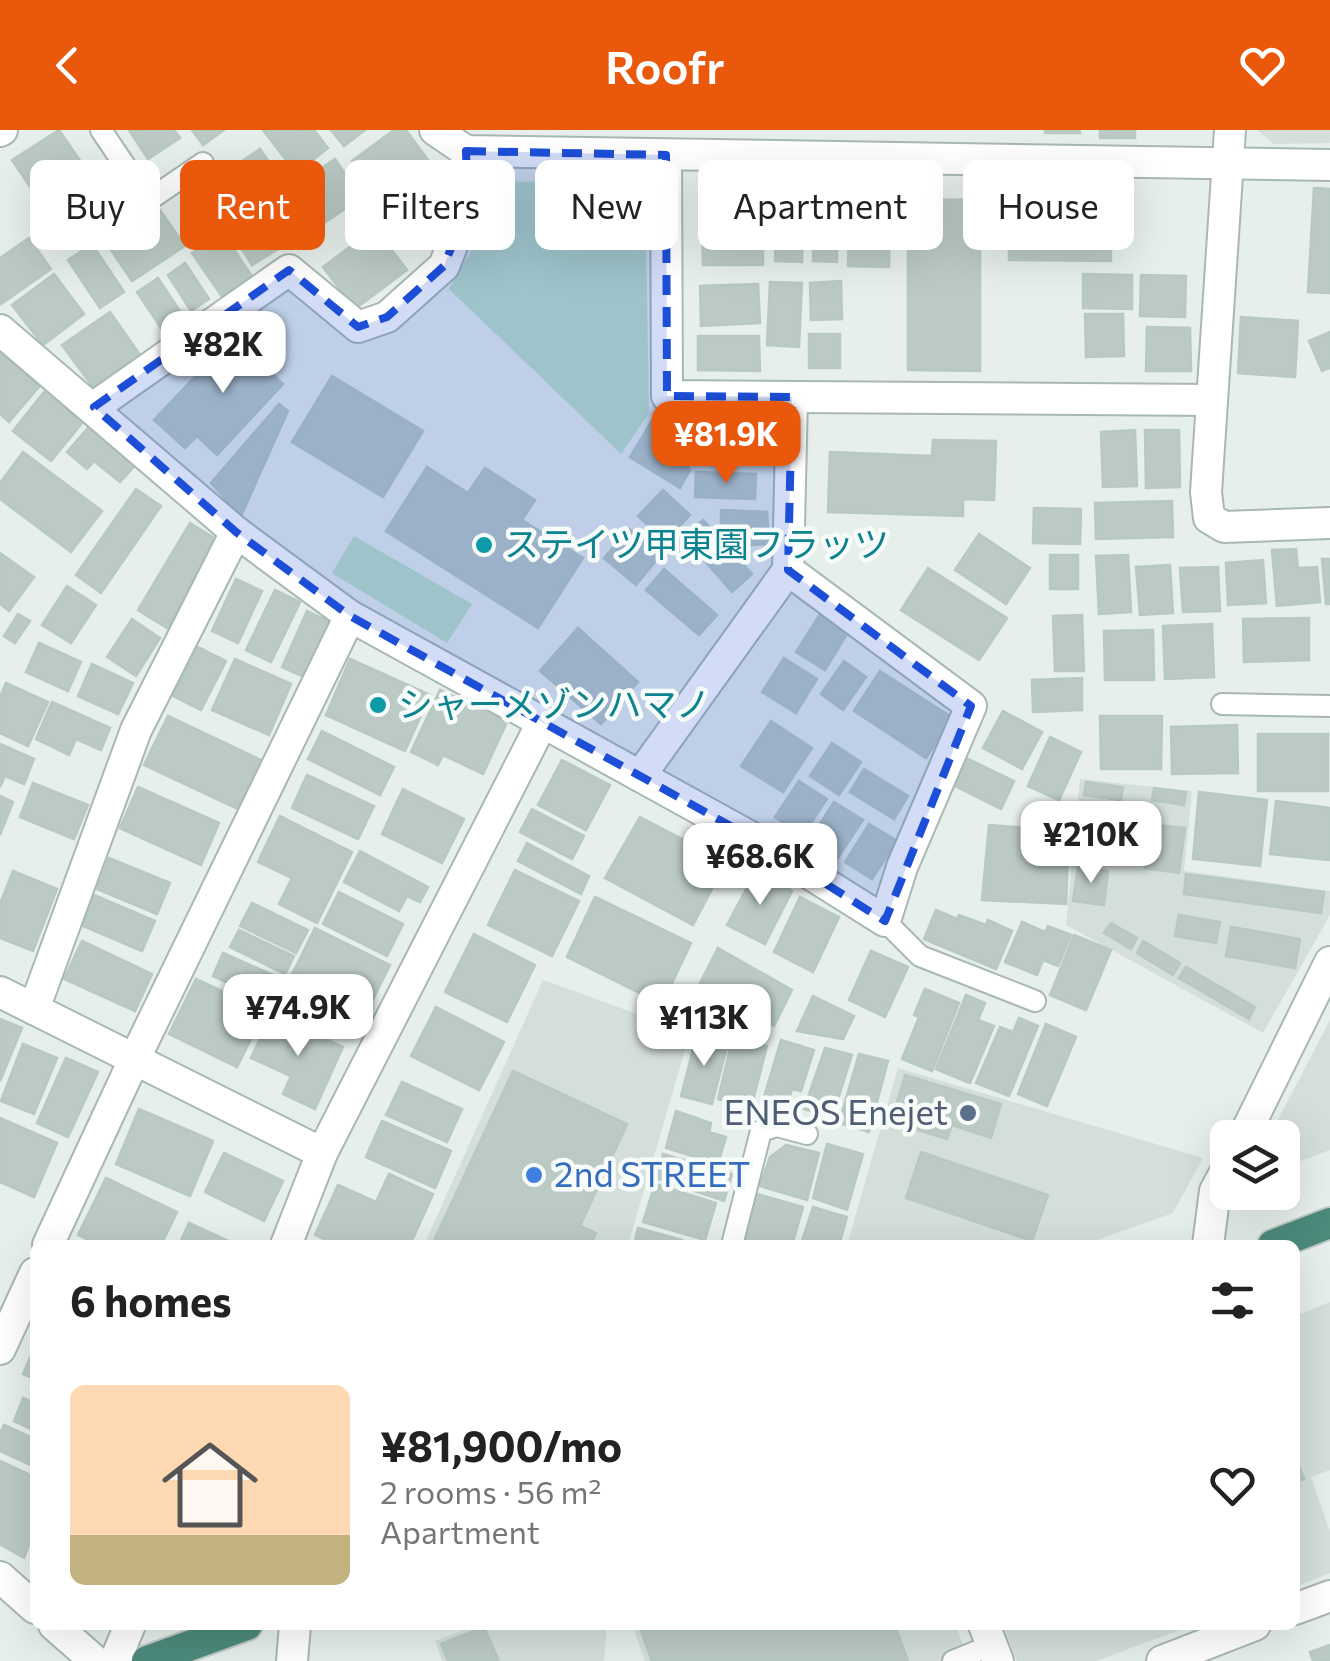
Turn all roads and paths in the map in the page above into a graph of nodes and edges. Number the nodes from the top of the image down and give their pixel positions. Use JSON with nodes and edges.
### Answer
{"nodes":[{"id":1,"x":101,"y":130,"type":"edge"},
{"id":2,"x":435,"y":130,"type":"edge"},
{"id":3,"x":1230,"y":130,"type":"edge"},
{"id":4,"x":466,"y":152,"type":"junction"},
{"id":5,"x":666,"y":155,"type":"junction"},
{"id":6,"x":121,"y":160,"type":"edge"},
{"id":7,"x":1226,"y":164,"type":"junction"},
{"id":8,"x":1330,"y":165,"type":"edge"},
{"id":9,"x":0,"y":330,"type":"edge"},
{"id":10,"x":792,"y":397,"type":"junction"},
{"id":11,"x":1212,"y":400,"type":"junction"},
{"id":12,"x":94,"y":407,"type":"junction"},
{"id":13,"x":1330,"y":523,"type":"edge"},
{"id":14,"x":236,"y":532,"type":"junction"},
{"id":15,"x":788,"y":570,"type":"junction"},
{"id":16,"x":350,"y":616,"type":"junction"},
{"id":17,"x":1222,"y":704,"type":"dead end"},
{"id":18,"x":1330,"y":706,"type":"edge"},
{"id":19,"x":543,"y":722,"type":"junction"},
{"id":20,"x":640,"y":776,"type":"junction"},
{"id":21,"x":886,"y":922,"type":"junction"},
{"id":22,"x":1330,"y":962,"type":"edge"},
{"id":23,"x":0,"y":992,"type":"edge"},
{"id":24,"x":1035,"y":1002,"type":"dead end"},
{"id":25,"x":34,"y":1009,"type":"junction"},
{"id":26,"x":134,"y":1060,"type":"junction"},
{"id":27,"x":1252,"y":1120,"type":"edge"},
{"id":28,"x":807,"y":1134,"type":"dead end"},
{"id":29,"x":322,"y":1153,"type":"junction"},
{"id":30,"x":1212,"y":1210,"type":"edge"},
{"id":31,"x":1330,"y":1223,"type":"edge"},
{"id":32,"x":50,"y":1240,"type":"edge"},
{"id":33,"x":288,"y":1240,"type":"edge"},
{"id":34,"x":733,"y":1240,"type":"edge"},
{"id":35,"x":1209,"y":1240,"type":"edge"},
{"id":36,"x":1287,"y":1240,"type":"edge"},
{"id":37,"x":30,"y":1285,"type":"edge"},
{"id":38,"x":0,"y":1349,"type":"edge"},
{"id":39,"x":0,"y":1577,"type":"edge"},
{"id":40,"x":1330,"y":1596,"type":"edge"},
{"id":41,"x":30,"y":1604,"type":"edge"},
{"id":42,"x":1300,"y":1608,"type":"edge"},
{"id":43,"x":60,"y":1630,"type":"edge"},
{"id":44,"x":128,"y":1630,"type":"edge"},
{"id":45,"x":233,"y":1630,"type":"edge"},
{"id":46,"x":295,"y":1630,"type":"edge"},
{"id":47,"x":1242,"y":1630,"type":"edge"},
{"id":48,"x":992,"y":1644,"type":"edge"},
{"id":49,"x":94,"y":1661,"type":"edge"},
{"id":50,"x":115,"y":1661,"type":"edge"},
{"id":51,"x":146,"y":1661,"type":"edge"},
{"id":52,"x":292,"y":1661,"type":"edge"},
{"id":53,"x":953,"y":1661,"type":"edge"},
{"id":54,"x":1162,"y":1661,"type":"edge"}],
"edges":[{"from":1,"to":6,"type":"lane"},
{"from":2,"to":4,"type":"street"},
{"from":3,"to":7,"type":"street"},
{"from":4,"to":5,"type":"street"},
{"from":4,"to":12,"type":"street"},
{"from":5,"to":7,"type":"street"},
{"from":5,"to":10,"type":"street"},
{"from":7,"to":8,"type":"street"},
{"from":7,"to":11,"type":"street"},
{"from":9,"to":12,"type":"street"},
{"from":10,"to":11,"type":"street"},
{"from":10,"to":15,"type":"street"},
{"from":11,"to":13,"type":"street"},
{"from":12,"to":14,"type":"street"},
{"from":14,"to":16,"type":"street"},
{"from":14,"to":25,"type":"street"},
{"from":15,"to":20,"type":"street"},
{"from":15,"to":21,"type":"street"},
{"from":16,"to":19,"type":"street"},
{"from":16,"to":26,"type":"street"},
{"from":17,"to":18,"type":"lane"},
{"from":19,"to":20,"type":"street"},
{"from":19,"to":29,"type":"street"},
{"from":20,"to":21,"type":"street"},
{"from":21,"to":24,"type":"lane"},
{"from":22,"to":27,"type":"street"},
{"from":23,"to":25,"type":"street"},
{"from":25,"to":26,"type":"street"},
{"from":26,"to":29,"type":"street"},
{"from":26,"to":32,"type":"street"},
{"from":28,"to":34,"type":"lane"},
{"from":29,"to":33,"type":"street"},
{"from":30,"to":35,"type":"street"},
{"from":31,"to":36,"type":"highway"},
{"from":37,"to":38,"type":"street"},
{"from":39,"to":41,"type":"street"},
{"from":40,"to":42,"type":"street"},
{"from":43,"to":49,"type":"street"},
{"from":44,"to":50,"type":"street"},
{"from":45,"to":51,"type":"highway"},
{"from":46,"to":52,"type":"street"},
{"from":47,"to":54,"type":"street"},
{"from":48,"to":53,"type":"lane"}]}
